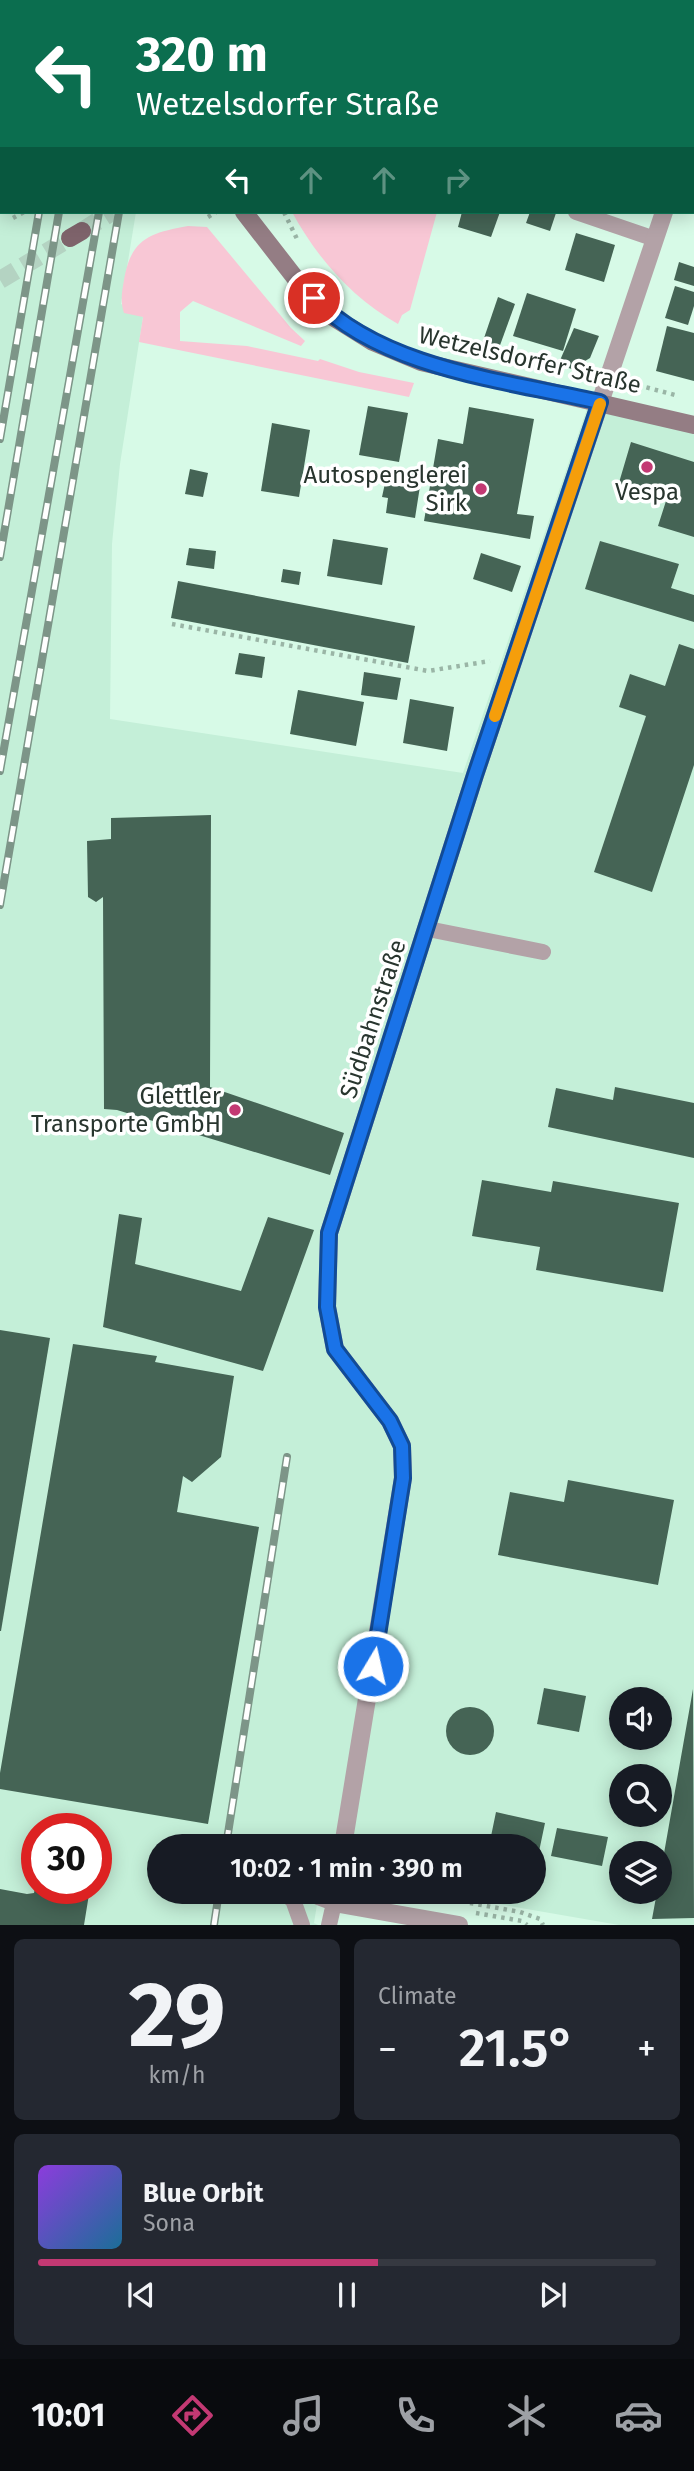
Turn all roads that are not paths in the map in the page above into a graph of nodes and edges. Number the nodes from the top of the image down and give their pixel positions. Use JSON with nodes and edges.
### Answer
{"nodes":[{"id":1,"x":246,"y":214,"type":"edge"},
{"id":2,"x":582,"y":214,"type":"edge"},
{"id":3,"x":663,"y":214,"type":"edge"},
{"id":4,"x":655,"y":239,"type":"junction"},
{"id":5,"x":600,"y":402,"type":"junction"},
{"id":6,"x":694,"y":425,"type":"edge"},
{"id":7,"x":428,"y":929,"type":"junction"},
{"id":8,"x":543,"y":952,"type":"dead end"},
{"id":9,"x":345,"y":1834,"type":"edge"},
{"id":10,"x":294,"y":1904,"type":"edge"},
{"id":11,"x":329,"y":1904,"type":"edge"},
{"id":12,"x":362,"y":1904,"type":"edge"},
{"id":13,"x":302,"y":1925,"type":"edge"},
{"id":14,"x":329,"y":1925,"type":"edge"},
{"id":15,"x":459,"y":1925,"type":"edge"}],
"edges":[{"from":1,"to":5,"type":"main road","name":"Wetzelsdorfer Straße"},
{"from":2,"to":4,"type":"lane"},
{"from":3,"to":4,"type":"street","name":"Südbahnstraße"},
{"from":4,"to":5,"type":"street","name":"Südbahnstraße"},
{"from":5,"to":6,"type":"main road","name":"Wetzelsdorfer Straße"},
{"from":5,"to":7,"type":"street","name":"Südbahnstraße"},
{"from":7,"to":8,"type":"lane"},
{"from":7,"to":9,"type":"street","name":"Südbahnstraße"},
{"from":10,"to":13,"type":"lane"},
{"from":11,"to":14,"type":"lane"},
{"from":12,"to":15,"type":"street"}]}
